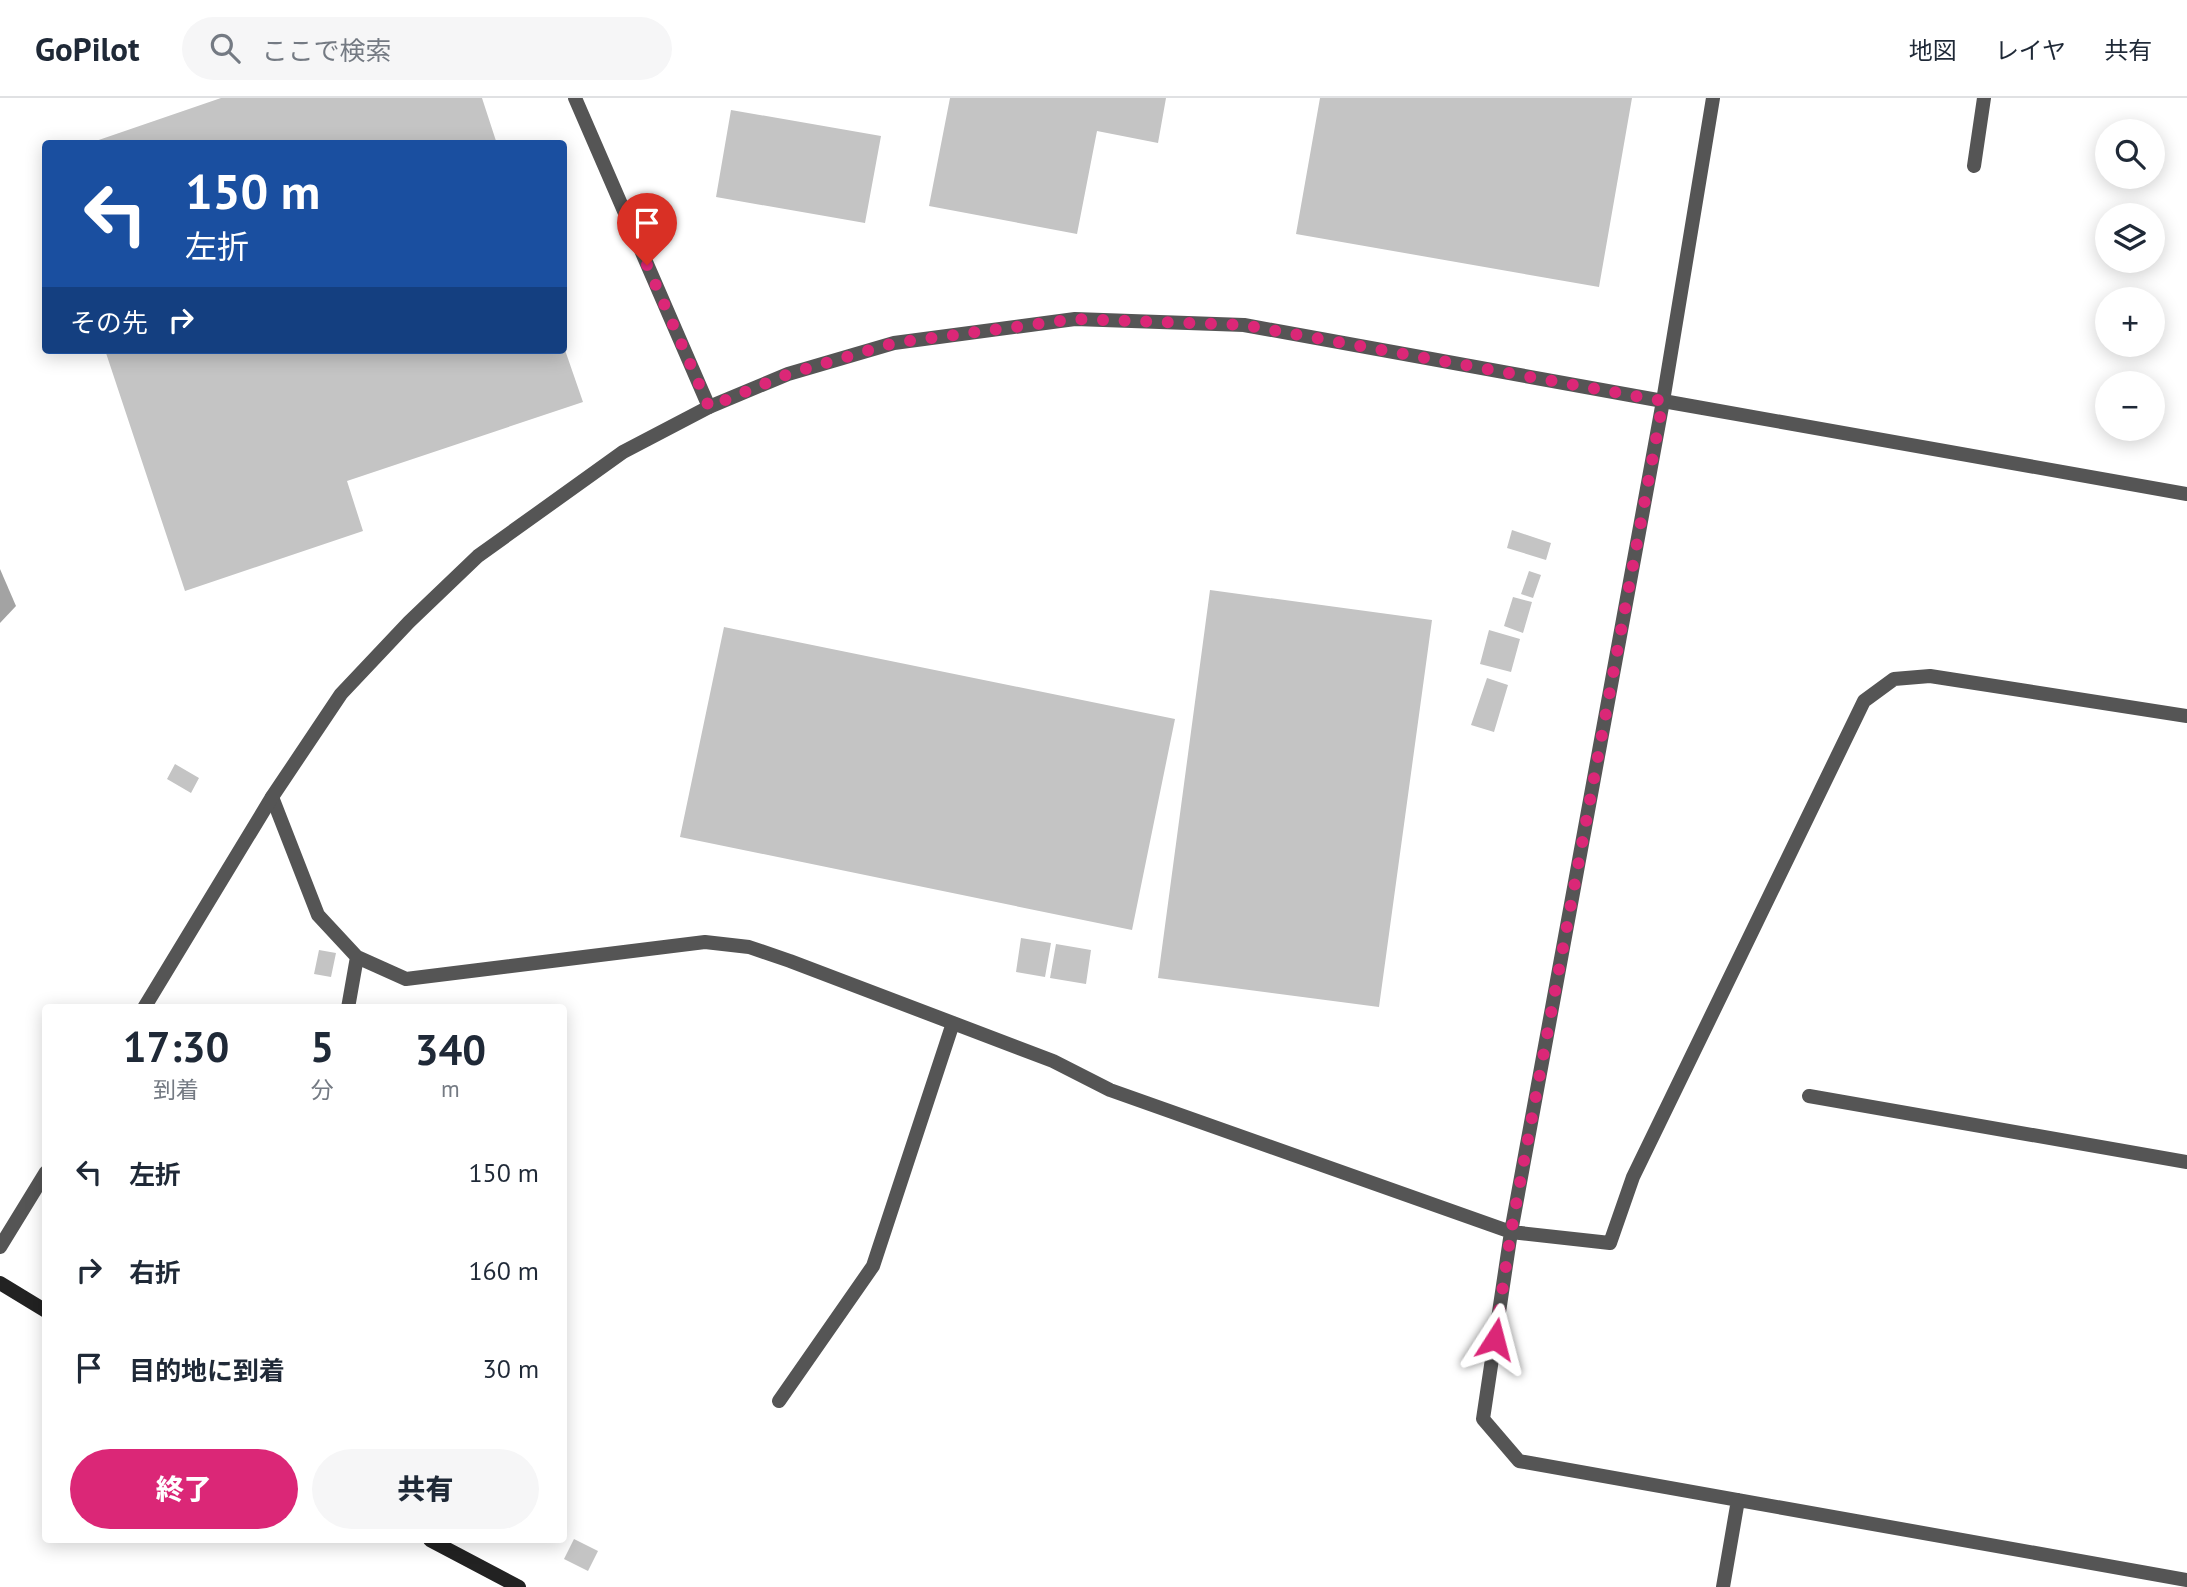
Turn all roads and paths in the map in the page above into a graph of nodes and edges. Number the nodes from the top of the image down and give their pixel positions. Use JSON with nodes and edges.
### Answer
{"nodes":[{"id":1,"x":575,"y":98,"type":"edge"},
{"id":2,"x":1713,"y":98,"type":"edge"},
{"id":3,"x":1984,"y":98,"type":"edge"},
{"id":4,"x":1974,"y":166,"type":"dead end"},
{"id":5,"x":1663,"y":401,"type":"junction"},
{"id":6,"x":709,"y":407,"type":"junction"},
{"id":7,"x":2187,"y":494,"type":"edge"},
{"id":8,"x":2187,"y":716,"type":"edge"},
{"id":9,"x":272,"y":797,"type":"junction"},
{"id":10,"x":357,"y":957,"type":"junction"},
{"id":11,"x":146,"y":1004,"type":"edge"},
{"id":12,"x":349,"y":1004,"type":"edge"},
{"id":13,"x":953,"y":1023,"type":"junction"},
{"id":14,"x":1809,"y":1096,"type":"dead end"},
{"id":15,"x":2187,"y":1162,"type":"edge"},
{"id":16,"x":42,"y":1179,"type":"edge"},
{"id":17,"x":1511,"y":1232,"type":"junction"},
{"id":18,"x":0,"y":1247,"type":"edge"},
{"id":19,"x":0,"y":1283,"type":"edge"},
{"id":20,"x":42,"y":1309,"type":"edge"},
{"id":21,"x":779,"y":1401,"type":"dead end"},
{"id":22,"x":1738,"y":1500,"type":"junction"},
{"id":23,"x":436,"y":1543,"type":"edge"},
{"id":24,"x":2187,"y":1580,"type":"edge"},
{"id":25,"x":519,"y":1587,"type":"edge"},
{"id":26,"x":1723,"y":1587,"type":"edge"}],
"edges":[{"from":1,"to":6,"type":"street"},
{"from":2,"to":5,"type":"street"},
{"from":3,"to":4,"type":"street"},
{"from":5,"to":6,"type":"street"},
{"from":5,"to":7,"type":"street"},
{"from":5,"to":17,"type":"street"},
{"from":6,"to":9,"type":"street"},
{"from":8,"to":17,"type":"street"},
{"from":9,"to":10,"type":"street"},
{"from":9,"to":11,"type":"street"},
{"from":10,"to":12,"type":"street"},
{"from":10,"to":13,"type":"street"},
{"from":13,"to":17,"type":"street"},
{"from":13,"to":21,"type":"street"},
{"from":14,"to":15,"type":"street"},
{"from":16,"to":18,"type":"street"},
{"from":17,"to":22,"type":"street"},
{"from":19,"to":20,"type":"main road"},
{"from":22,"to":24,"type":"street"},
{"from":22,"to":26,"type":"street"},
{"from":23,"to":25,"type":"main road"}]}
